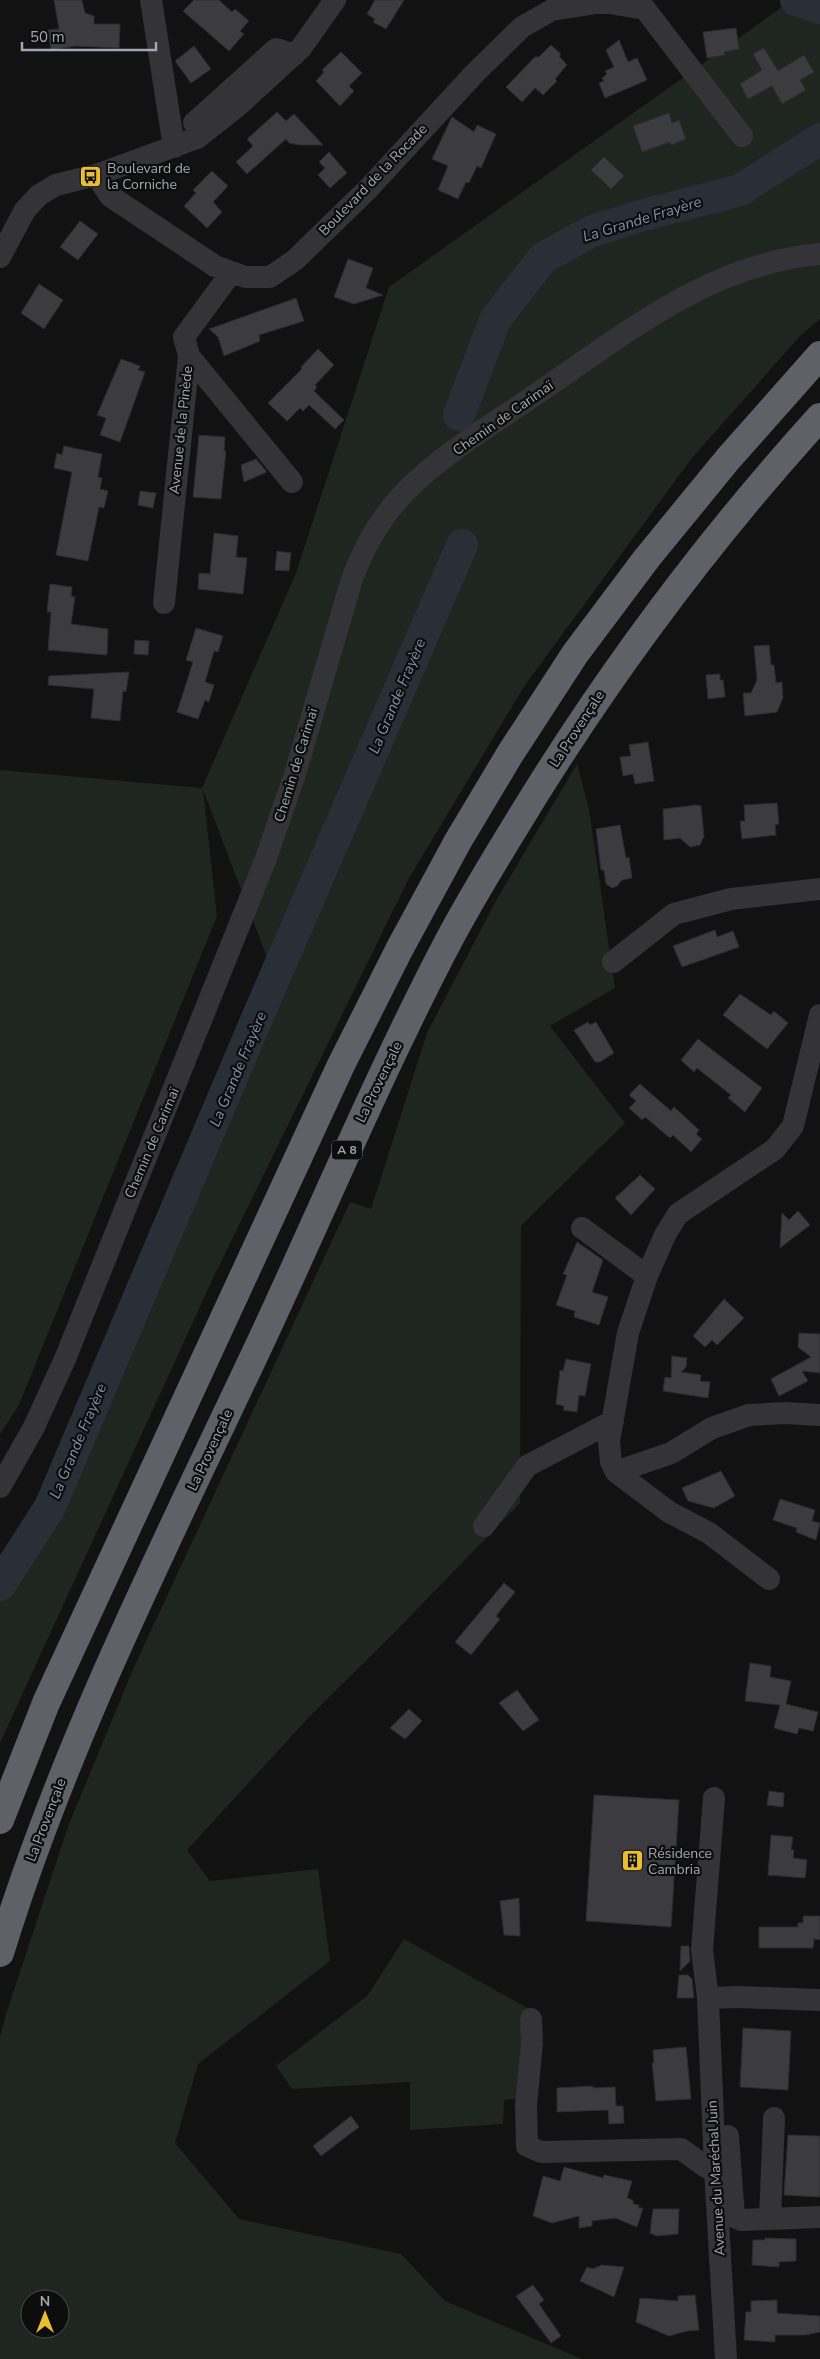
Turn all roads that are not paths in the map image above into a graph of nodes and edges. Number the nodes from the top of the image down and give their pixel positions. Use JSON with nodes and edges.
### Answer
{"nodes":[{"id":1,"x":151,"y":0,"type":"edge"},
{"id":2,"x":335,"y":0,"type":"edge"},
{"id":3,"x":645,"y":4,"type":"edge"},
{"id":4,"x":742,"y":136,"type":"dead end"},
{"id":5,"x":173,"y":141,"type":"junction"},
{"id":6,"x":96,"y":175,"type":"junction"},
{"id":7,"x":820,"y":254,"type":"edge"},
{"id":8,"x":0,"y":257,"type":"edge"},
{"id":9,"x":231,"y":273,"type":"junction"},
{"id":10,"x":820,"y":355,"type":"edge"},
{"id":11,"x":189,"y":356,"type":"junction"},
{"id":12,"x":820,"y":417,"type":"edge"},
{"id":13,"x":292,"y":482,"type":"dead end"},
{"id":14,"x":164,"y":603,"type":"dead end"},
{"id":15,"x":820,"y":889,"type":"edge"},
{"id":16,"x":613,"y":962,"type":"dead end"},
{"id":17,"x":820,"y":1014,"type":"edge"},
{"id":18,"x":582,"y":1228,"type":"dead end"},
{"id":19,"x":647,"y":1276,"type":"junction"},
{"id":20,"x":820,"y":1415,"type":"edge"},
{"id":21,"x":613,"y":1420,"type":"junction"},
{"id":22,"x":616,"y":1472,"type":"junction"},
{"id":23,"x":0,"y":1487,"type":"edge"},
{"id":24,"x":484,"y":1526,"type":"dead end"},
{"id":25,"x":769,"y":1579,"type":"dead end"},
{"id":26,"x":714,"y":1798,"type":"dead end"},
{"id":27,"x":0,"y":1820,"type":"edge"},
{"id":28,"x":0,"y":1953,"type":"edge"},
{"id":29,"x":715,"y":1997,"type":"junction"},
{"id":30,"x":820,"y":2000,"type":"edge"},
{"id":31,"x":531,"y":2019,"type":"dead end"},
{"id":32,"x":774,"y":2118,"type":"dead end"},
{"id":33,"x":715,"y":2169,"type":"junction"},
{"id":34,"x":820,"y":2217,"type":"edge"},
{"id":35,"x":770,"y":2219,"type":"junction"},
{"id":36,"x":726,"y":2359,"type":"edge"}],
"edges":[{"from":1,"to":5,"type":"street"},
{"from":2,"to":5,"type":"street"},
{"from":3,"to":4,"type":"street"},
{"from":3,"to":9,"type":"street","name":"Boulevard de la Rocade"},
{"from":5,"to":6,"type":"street"},
{"from":6,"to":8,"type":"street"},
{"from":6,"to":9,"type":"street","name":"Boulevard de la Rocade"},
{"from":7,"to":23,"type":"street","name":"Chemin de Carimaï"},
{"from":9,"to":11,"type":"street","name":"Avenue de la Pinède"},
{"from":10,"to":27,"type":"highway"},
{"from":11,"to":13,"type":"street"},
{"from":11,"to":14,"type":"street","name":"Avenue de la Pinède"},
{"from":12,"to":28,"type":"highway","name":"La Provençale","number":"A 8"},
{"from":15,"to":16,"type":"street"},
{"from":17,"to":19,"type":"street"},
{"from":18,"to":19,"type":"street"},
{"from":19,"to":21,"type":"street"},
{"from":20,"to":22,"type":"street"},
{"from":21,"to":22,"type":"street"},
{"from":21,"to":24,"type":"street"},
{"from":22,"to":25,"type":"street"},
{"from":26,"to":29,"type":"street"},
{"from":29,"to":30,"type":"street"},
{"from":29,"to":33,"type":"street","name":"Avenue du Maréchal Juin"},
{"from":29,"to":35,"type":"street"},
{"from":31,"to":33,"type":"street"},
{"from":32,"to":35,"type":"street"},
{"from":33,"to":36,"type":"street","name":"Avenue du Maréchal Juin"},
{"from":34,"to":35,"type":"street"}]}
